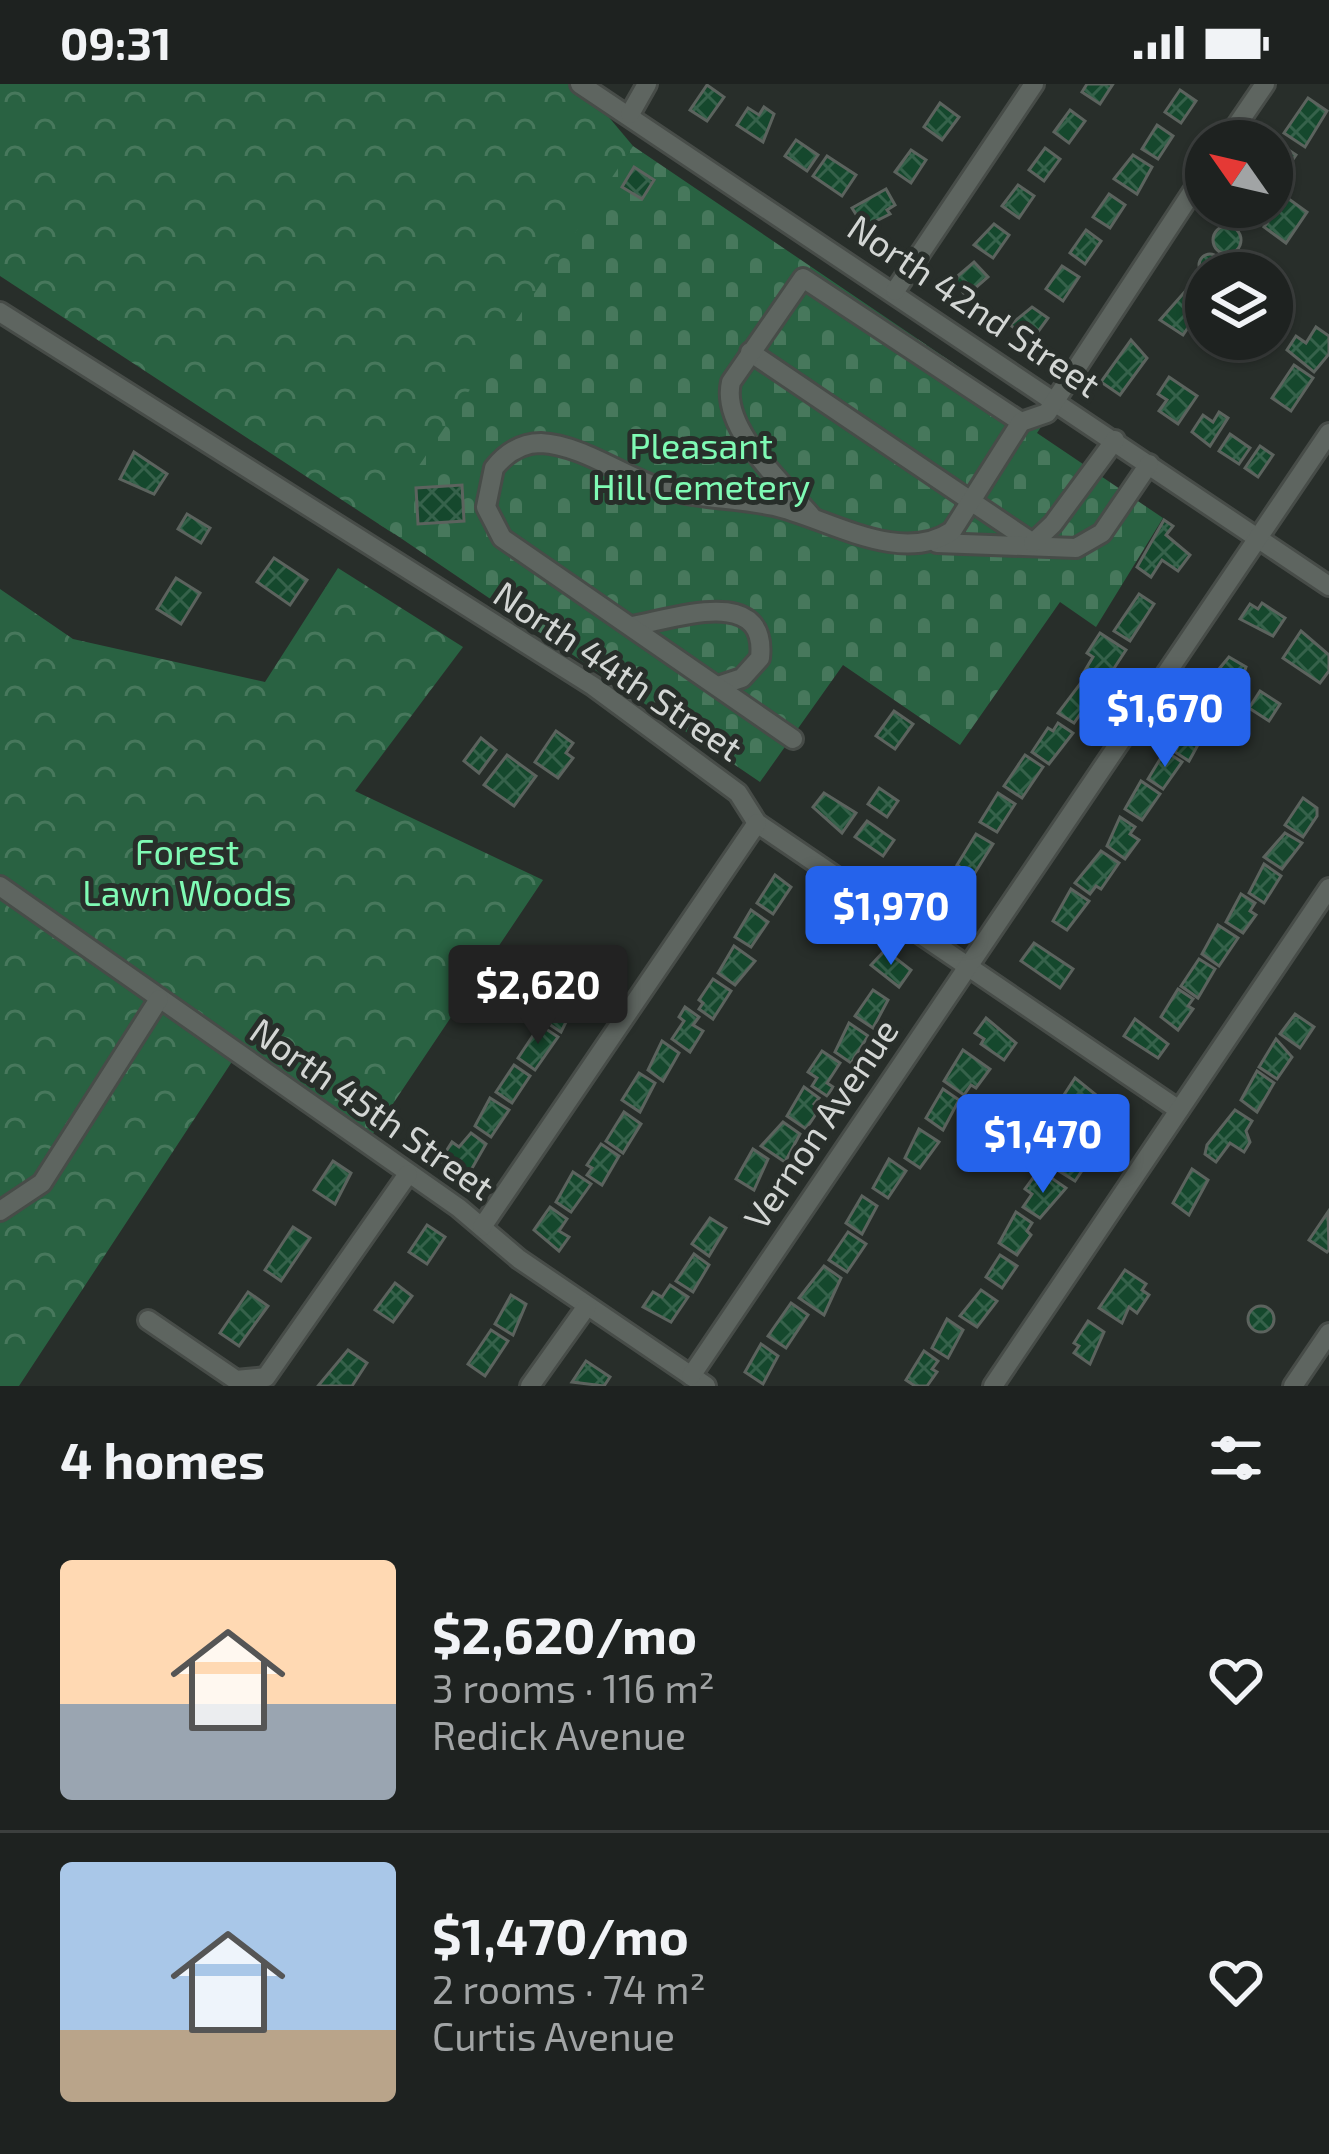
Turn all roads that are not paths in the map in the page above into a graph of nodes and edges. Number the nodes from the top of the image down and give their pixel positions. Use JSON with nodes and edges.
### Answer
{"nodes":[{"id":1,"x":580,"y":84,"type":"edge"},
{"id":2,"x":647,"y":84,"type":"edge"},
{"id":3,"x":1034,"y":84,"type":"edge"},
{"id":4,"x":1265,"y":84,"type":"edge"},
{"id":5,"x":630,"y":115,"type":"junction"},
{"id":6,"x":1240,"y":120,"type":"edge"},
{"id":7,"x":1185,"y":203,"type":"edge"},
{"id":8,"x":895,"y":291,"type":"junction"},
{"id":9,"x":0,"y":312,"type":"edge"},
{"id":10,"x":750,"y":352,"type":"junction"},
{"id":11,"x":1055,"y":400,"type":"junction"},
{"id":12,"x":1021,"y":422,"type":"junction"},
{"id":13,"x":1329,"y":433,"type":"edge"},
{"id":14,"x":1115,"y":440,"type":"junction"},
{"id":15,"x":1149,"y":464,"type":"junction"},
{"id":16,"x":972,"y":501,"type":"junction"},
{"id":17,"x":812,"y":518,"type":"junction"},
{"id":18,"x":1258,"y":538,"type":"junction"},
{"id":19,"x":926,"y":543,"type":"junction"},
{"id":20,"x":1033,"y":543,"type":"junction"},
{"id":21,"x":1329,"y":586,"type":"edge"},
{"id":22,"x":632,"y":626,"type":"junction"},
{"id":23,"x":718,"y":686,"type":"junction"},
{"id":24,"x":793,"y":739,"type":"dead end"},
{"id":25,"x":757,"y":824,"type":"junction"},
{"id":26,"x":0,"y":886,"type":"edge"},
{"id":27,"x":1329,"y":888,"type":"edge"},
{"id":28,"x":968,"y":966,"type":"junction"},
{"id":29,"x":159,"y":999,"type":"junction"},
{"id":30,"x":1179,"y":1110,"type":"junction"},
{"id":31,"x":408,"y":1174,"type":"junction"},
{"id":32,"x":0,"y":1210,"type":"edge"},
{"id":33,"x":482,"y":1227,"type":"junction"},
{"id":34,"x":587,"y":1306,"type":"junction"},
{"id":35,"x":148,"y":1320,"type":"dead end"},
{"id":36,"x":1329,"y":1333,"type":"edge"},
{"id":37,"x":698,"y":1381,"type":"edge"},
{"id":38,"x":530,"y":1386,"type":"edge"},
{"id":39,"x":993,"y":1386,"type":"edge"},
{"id":40,"x":1293,"y":1386,"type":"edge"}],
"edges":[{"from":1,"to":5,"type":"street","name":"North 42nd Street"},
{"from":2,"to":5,"type":"street"},
{"from":3,"to":8,"type":"street"},
{"from":4,"to":6,"type":"street"},
{"from":5,"to":8,"type":"street","name":"North 42nd Street"},
{"from":7,"to":11,"type":"street"},
{"from":8,"to":11,"type":"street","name":"North 42nd Street"},
{"from":9,"to":25,"type":"street","name":"North 44th Street"},
{"from":10,"to":12,"type":"street"},
{"from":10,"to":16,"type":"street"},
{"from":10,"to":17,"type":"street"},
{"from":11,"to":12,"type":"street"},
{"from":11,"to":14,"type":"street","name":"North 42nd Street"},
{"from":12,"to":16,"type":"street"},
{"from":13,"to":18,"type":"street","name":"Vernon Avenue"},
{"from":14,"to":15,"type":"street","name":"North 42nd Street"},
{"from":14,"to":20,"type":"street"},
{"from":15,"to":18,"type":"street","name":"North 42nd Street"},
{"from":15,"to":20,"type":"street"},
{"from":16,"to":19,"type":"street"},
{"from":16,"to":20,"type":"street"},
{"from":17,"to":19,"type":"street"},
{"from":17,"to":22,"type":"street"},
{"from":18,"to":21,"type":"street","name":"North 42nd Street"},
{"from":18,"to":28,"type":"street","name":"Vernon Avenue"},
{"from":19,"to":20,"type":"street"},
{"from":22,"to":23,"type":"street"},
{"from":22,"to":23,"type":"street"},
{"from":23,"to":24,"type":"street"},
{"from":25,"to":28,"type":"street","name":"North 44th Street"},
{"from":25,"to":33,"type":"street"},
{"from":26,"to":29,"type":"street","name":"North 45th Street"},
{"from":27,"to":30,"type":"street"},
{"from":28,"to":30,"type":"street","name":"North 44th Street"},
{"from":28,"to":37,"type":"street","name":"Vernon Avenue"},
{"from":29,"to":31,"type":"street","name":"North 45th Street"},
{"from":29,"to":32,"type":"street"},
{"from":30,"to":39,"type":"street"},
{"from":31,"to":33,"type":"street","name":"North 45th Street"},
{"from":31,"to":35,"type":"street"},
{"from":33,"to":34,"type":"street","name":"North 45th Street"},
{"from":34,"to":37,"type":"street","name":"North 45th Street"},
{"from":34,"to":38,"type":"street"},
{"from":36,"to":40,"type":"street"}]}
